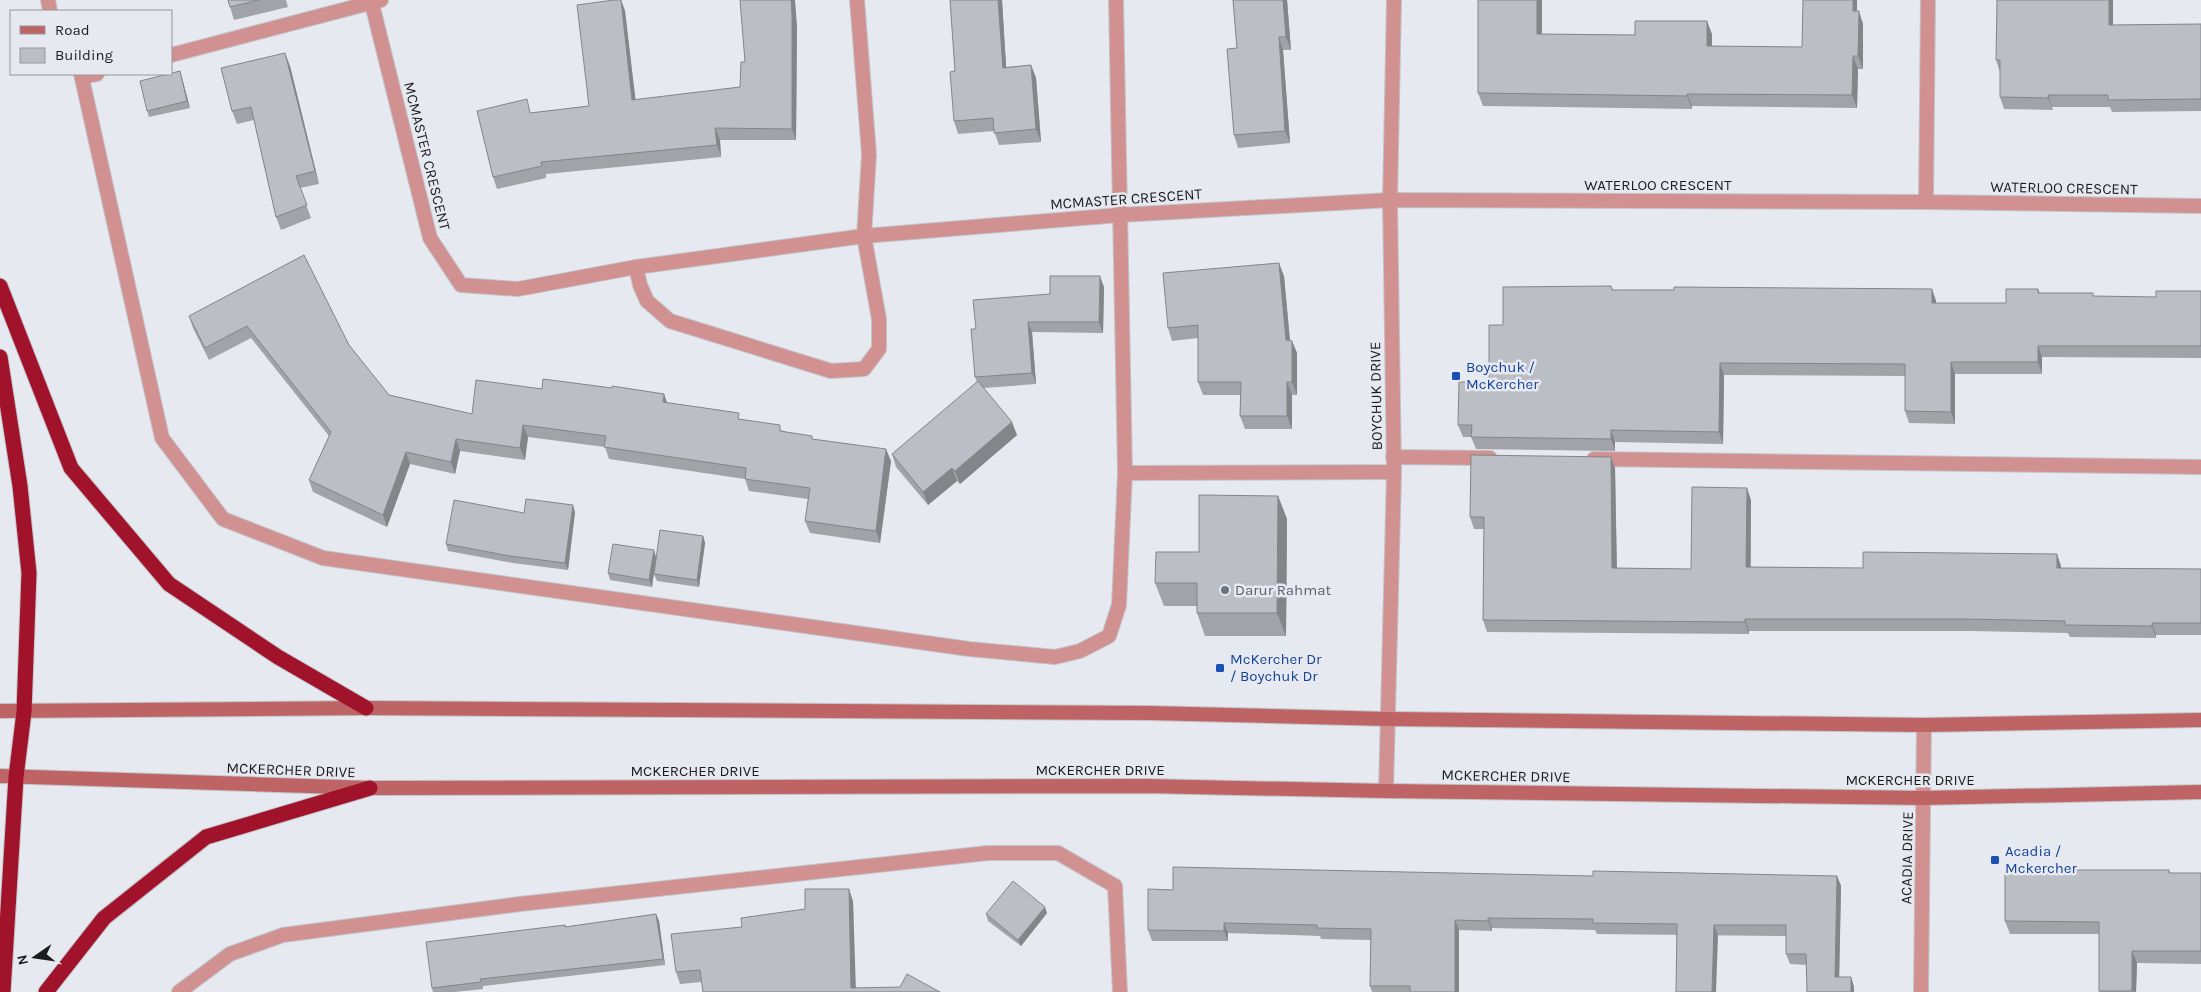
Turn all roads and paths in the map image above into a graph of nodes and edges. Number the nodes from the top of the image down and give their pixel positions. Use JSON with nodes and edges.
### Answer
{"nodes":[{"id":1,"x":857,"y":0,"type":"edge"},
{"id":2,"x":1116,"y":0,"type":"edge"},
{"id":3,"x":1394,"y":0,"type":"edge"},
{"id":4,"x":1928,"y":0,"type":"edge"},
{"id":5,"x":375,"y":1,"type":"edge"},
{"id":6,"x":172,"y":55,"type":"edge"},
{"id":7,"x":82,"y":76,"type":"edge"},
{"id":8,"x":1390,"y":200,"type":"junction"},
{"id":9,"x":1926,"y":202,"type":"junction"},
{"id":10,"x":2201,"y":206,"type":"edge"},
{"id":11,"x":1120,"y":215,"type":"junction"},
{"id":12,"x":864,"y":236,"type":"junction"},
{"id":13,"x":636,"y":267,"type":"junction"},
{"id":14,"x":0,"y":286,"type":"edge"},
{"id":15,"x":0,"y":357,"type":"edge"},
{"id":16,"x":1393,"y":457,"type":"junction"},
{"id":17,"x":1505,"y":458,"type":"edge"},
{"id":18,"x":1585,"y":459,"type":"edge"},
{"id":19,"x":2201,"y":467,"type":"edge"},
{"id":20,"x":1394,"y":472,"type":"junction"},
{"id":21,"x":1125,"y":473,"type":"junction"},
{"id":22,"x":366,"y":708,"type":"junction"},
{"id":23,"x":0,"y":711,"type":"edge"},
{"id":24,"x":24,"y":712,"type":"junction"},
{"id":25,"x":1388,"y":719,"type":"junction"},
{"id":26,"x":2201,"y":720,"type":"edge"},
{"id":27,"x":1924,"y":725,"type":"junction"},
{"id":28,"x":0,"y":776,"type":"edge"},
{"id":29,"x":16,"y":777,"type":"junction"},
{"id":30,"x":370,"y":788,"type":"junction"},
{"id":31,"x":1386,"y":791,"type":"junction"},
{"id":32,"x":2201,"y":792,"type":"edge"},
{"id":33,"x":1924,"y":798,"type":"junction"},
{"id":34,"x":3,"y":992,"type":"edge"},
{"id":35,"x":46,"y":992,"type":"edge"},
{"id":36,"x":179,"y":992,"type":"edge"},
{"id":37,"x":1120,"y":992,"type":"edge"},
{"id":38,"x":1922,"y":992,"type":"edge"}],
"edges":[{"from":1,"to":12,"type":"street"},
{"from":2,"to":11,"type":"street"},
{"from":3,"to":8,"type":"street","name":"BOYCHUK DRIVE"},
{"from":4,"to":9,"type":"street"},
{"from":5,"to":6,"type":"street"},
{"from":5,"to":13,"type":"street","name":"MCMASTER CRESCENT"},
{"from":7,"to":21,"type":"street"},
{"from":8,"to":9,"type":"street","name":"WATERLOO CRESCENT"},
{"from":8,"to":11,"type":"street","name":"MCMASTER CRESCENT"},
{"from":8,"to":16,"type":"street","name":"BOYCHUK DRIVE"},
{"from":9,"to":10,"type":"street","name":"WATERLOO CRESCENT"},
{"from":11,"to":12,"type":"street","name":"MCMASTER CRESCENT"},
{"from":11,"to":21,"type":"street"},
{"from":12,"to":13,"type":"street","name":"MCMASTER CRESCENT"},
{"from":12,"to":13,"type":"street"},
{"from":14,"to":22,"type":"highway"},
{"from":15,"to":24,"type":"highway"},
{"from":16,"to":17,"type":"street"},
{"from":16,"to":20,"type":"street","name":"BOYCHUK DRIVE"},
{"from":18,"to":19,"type":"street"},
{"from":20,"to":21,"type":"street"},
{"from":20,"to":25,"type":"street","name":"BOYCHUK DRIVE"},
{"from":22,"to":24,"type":"main road"},
{"from":22,"to":25,"type":"main road"},
{"from":23,"to":24,"type":"main road"},
{"from":24,"to":29,"type":"highway"},
{"from":25,"to":27,"type":"main road"},
{"from":25,"to":31,"type":"street","name":"BOYCHUK DRIVE"},
{"from":26,"to":27,"type":"main road"},
{"from":27,"to":33,"type":"street","name":"ACADIA DRIVE"},
{"from":28,"to":29,"type":"main road","name":"MCKERCHER DRIVE"},
{"from":29,"to":30,"type":"main road","name":"MCKERCHER DRIVE"},
{"from":29,"to":34,"type":"highway"},
{"from":30,"to":31,"type":"main road","name":"MCKERCHER DRIVE"},
{"from":30,"to":35,"type":"highway"},
{"from":31,"to":33,"type":"main road","name":"MCKERCHER DRIVE"},
{"from":32,"to":33,"type":"main road","name":"MCKERCHER DRIVE"},
{"from":33,"to":38,"type":"street","name":"ACADIA DRIVE"},
{"from":36,"to":37,"type":"street"}]}
